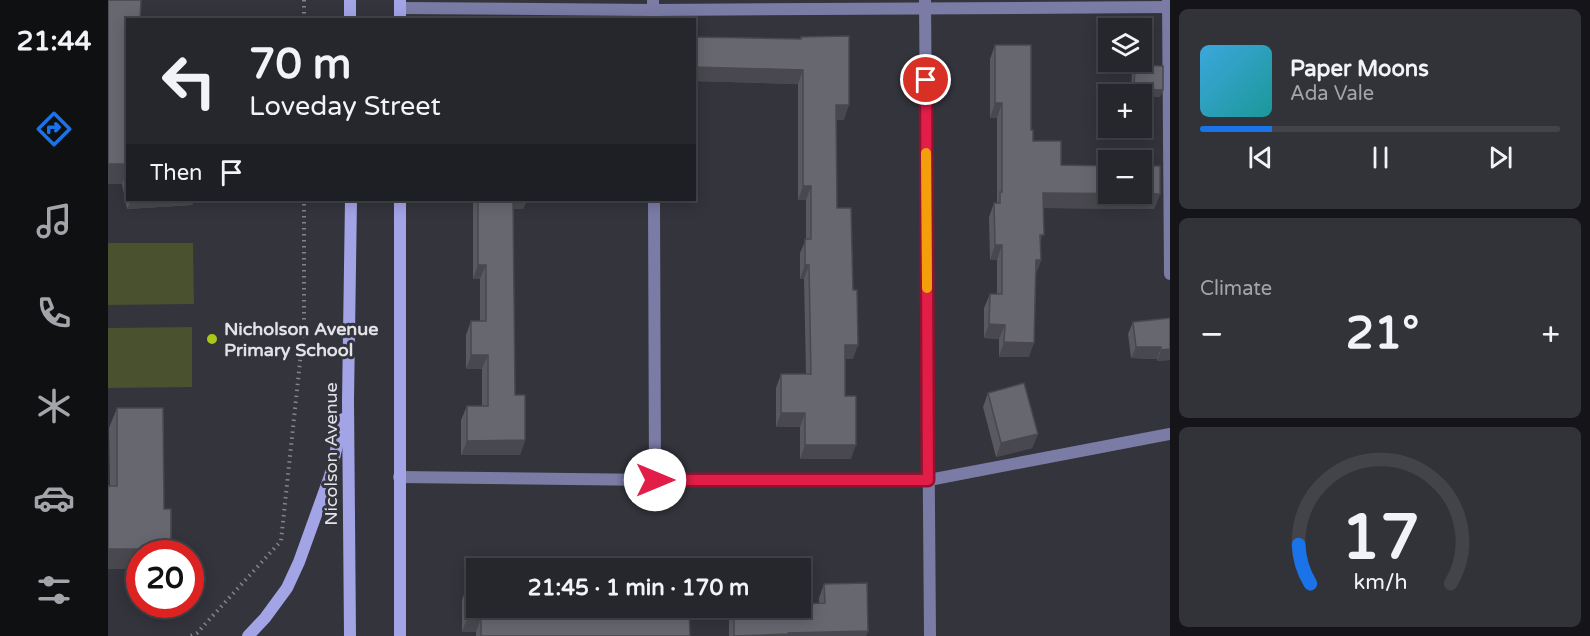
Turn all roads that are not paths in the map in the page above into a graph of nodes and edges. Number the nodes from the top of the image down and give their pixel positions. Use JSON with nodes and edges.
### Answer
{"nodes":[{"id":1,"x":350,"y":0,"type":"edge"},
{"id":2,"x":925,"y":5,"type":"edge"},
{"id":3,"x":1169,"y":5,"type":"edge"},
{"id":4,"x":400,"y":9,"type":"edge"},
{"id":5,"x":653,"y":10,"type":"edge"},
{"id":6,"x":350,"y":18,"type":"edge"},
{"id":7,"x":351,"y":201,"type":"edge"},
{"id":8,"x":400,"y":201,"type":"edge"},
{"id":9,"x":654,"y":201,"type":"edge"},
{"id":10,"x":1170,"y":274,"type":"edge"},
{"id":11,"x":348,"y":400,"type":"junction"},
{"id":12,"x":1170,"y":434,"type":"edge"},
{"id":13,"x":399,"y":477,"type":"junction"},
{"id":14,"x":655,"y":480,"type":"junction"},
{"id":15,"x":928,"y":480,"type":"junction"},
{"id":16,"x":248,"y":636,"type":"edge"},
{"id":17,"x":350,"y":636,"type":"edge"},
{"id":18,"x":400,"y":636,"type":"edge"},
{"id":19,"x":930,"y":636,"type":"edge"}],
"edges":[{"from":1,"to":6,"type":"main road"},
{"from":2,"to":3,"type":"street"},
{"from":2,"to":5,"type":"street"},
{"from":2,"to":15,"type":"street"},
{"from":3,"to":10,"type":"street"},
{"from":4,"to":5,"type":"street"},
{"from":7,"to":11,"type":"main road","name":"Nicolson Avenue"},
{"from":8,"to":13,"type":"main road"},
{"from":9,"to":14,"type":"street"},
{"from":11,"to":16,"type":"main road"},
{"from":11,"to":17,"type":"main road","name":"Nicolson Avenue"},
{"from":12,"to":15,"type":"street"},
{"from":13,"to":14,"type":"street"},
{"from":13,"to":18,"type":"main road"},
{"from":14,"to":15,"type":"street"},
{"from":15,"to":19,"type":"street"}]}
